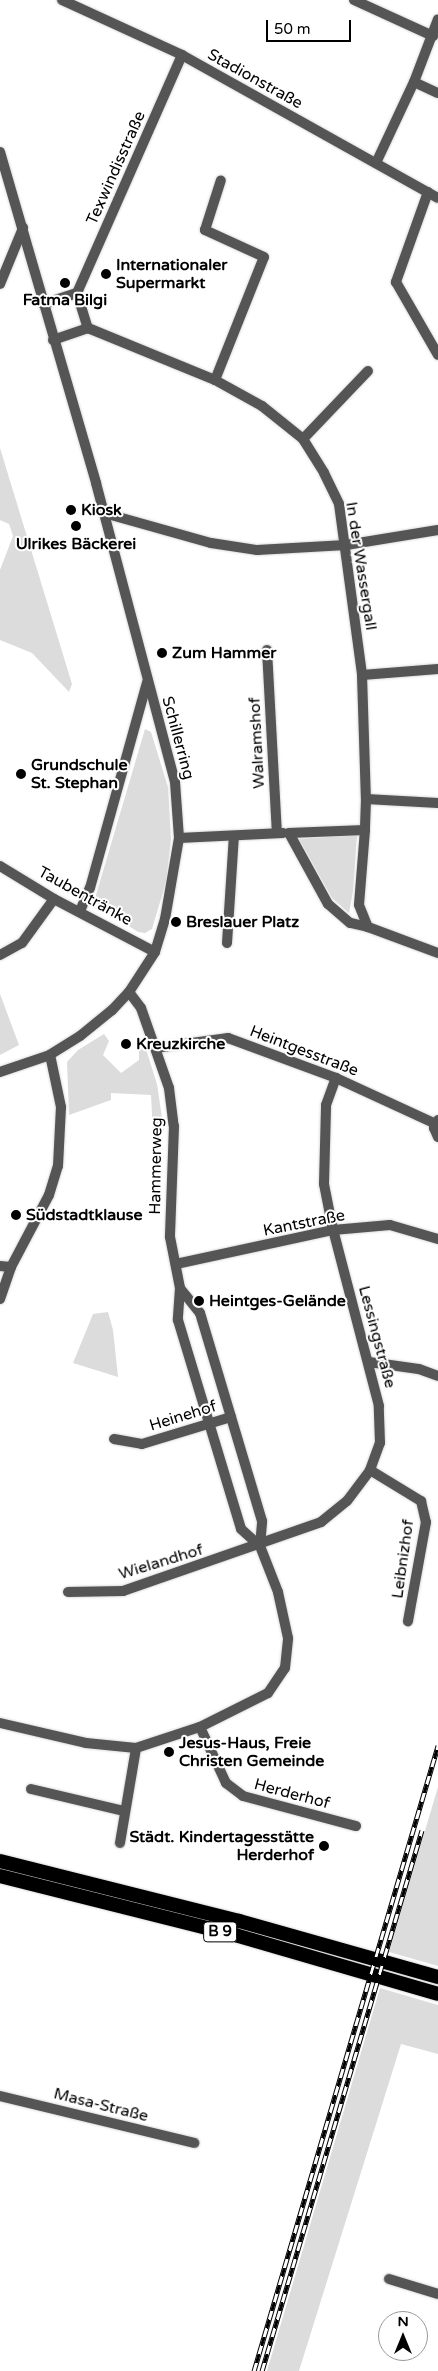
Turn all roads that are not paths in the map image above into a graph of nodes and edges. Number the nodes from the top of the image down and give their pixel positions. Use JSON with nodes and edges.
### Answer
{"nodes":[{"id":1,"x":62,"y":0,"type":"edge"},
{"id":2,"x":357,"y":1,"type":"edge"},
{"id":3,"x":436,"y":27,"type":"edge"},
{"id":4,"x":182,"y":55,"type":"junction"},
{"id":5,"x":414,"y":82,"type":"junction"},
{"id":6,"x":438,"y":93,"type":"edge"},
{"id":7,"x":0,"y":155,"type":"edge"},
{"id":8,"x":376,"y":163,"type":"junction"},
{"id":9,"x":221,"y":180,"type":"dead end"},
{"id":10,"x":428,"y":192,"type":"junction"},
{"id":11,"x":438,"y":198,"type":"edge"},
{"id":12,"x":23,"y":228,"type":"junction"},
{"id":13,"x":0,"y":284,"type":"edge"},
{"id":14,"x":77,"y":293,"type":"junction"},
{"id":15,"x":43,"y":304,"type":"junction"},
{"id":16,"x":88,"y":328,"type":"junction"},
{"id":17,"x":53,"y":340,"type":"junction"},
{"id":18,"x":438,"y":355,"type":"edge"},
{"id":19,"x":368,"y":371,"type":"dead end"},
{"id":20,"x":215,"y":380,"type":"junction"},
{"id":21,"x":303,"y":438,"type":"junction"},
{"id":22,"x":104,"y":513,"type":"junction"},
{"id":23,"x":438,"y":530,"type":"edge"},
{"id":24,"x":346,"y":545,"type":"junction"},
{"id":25,"x":267,"y":650,"type":"dead end"},
{"id":26,"x":438,"y":669,"type":"edge"},
{"id":27,"x":362,"y":675,"type":"junction"},
{"id":28,"x":147,"y":682,"type":"junction"},
{"id":29,"x":366,"y":799,"type":"junction"},
{"id":30,"x":438,"y":802,"type":"edge"},
{"id":31,"x":365,"y":830,"type":"junction"},
{"id":32,"x":277,"y":833,"type":"junction"},
{"id":33,"x":289,"y":833,"type":"junction"},
{"id":34,"x":234,"y":836,"type":"junction"},
{"id":35,"x":179,"y":838,"type":"junction"},
{"id":36,"x":0,"y":866,"type":"edge"},
{"id":37,"x":54,"y":899,"type":"junction"},
{"id":38,"x":80,"y":911,"type":"junction"},
{"id":39,"x":368,"y":927,"type":"junction"},
{"id":40,"x":227,"y":942,"type":"dead end"},
{"id":41,"x":155,"y":952,"type":"junction"},
{"id":42,"x":438,"y":953,"type":"edge"},
{"id":43,"x":0,"y":954,"type":"edge"},
{"id":44,"x":129,"y":992,"type":"junction"},
{"id":45,"x":155,"y":1048,"type":"junction"},
{"id":46,"x":50,"y":1055,"type":"junction"},
{"id":47,"x":0,"y":1072,"type":"edge"},
{"id":48,"x":336,"y":1078,"type":"junction"},
{"id":49,"x":437,"y":1122,"type":"edge"},
{"id":50,"x":438,"y":1137,"type":"edge"},
{"id":51,"x":332,"y":1230,"type":"junction"},
{"id":52,"x":438,"y":1239,"type":"edge"},
{"id":53,"x":176,"y":1264,"type":"junction"},
{"id":54,"x":5,"y":1266,"type":"edge"},
{"id":55,"x":180,"y":1288,"type":"junction"},
{"id":56,"x":0,"y":1299,"type":"edge"},
{"id":57,"x":369,"y":1362,"type":"junction"},
{"id":58,"x":438,"y":1376,"type":"edge"},
{"id":59,"x":232,"y":1417,"type":"junction"},
{"id":60,"x":208,"y":1425,"type":"junction"},
{"id":61,"x":114,"y":1439,"type":"dead end"},
{"id":62,"x":370,"y":1470,"type":"junction"},
{"id":63,"x":260,"y":1546,"type":"junction"},
{"id":64,"x":68,"y":1592,"type":"dead end"},
{"id":65,"x":408,"y":1621,"type":"dead end"},
{"id":66,"x":0,"y":1723,"type":"edge"},
{"id":67,"x":200,"y":1727,"type":"junction"},
{"id":68,"x":136,"y":1748,"type":"junction"},
{"id":69,"x":31,"y":1789,"type":"dead end"},
{"id":70,"x":124,"y":1811,"type":"junction"},
{"id":71,"x":356,"y":1826,"type":"dead end"},
{"id":72,"x":120,"y":1843,"type":"dead end"},
{"id":73,"x":0,"y":1861,"type":"edge"},
{"id":74,"x":0,"y":1876,"type":"edge"},
{"id":75,"x":438,"y":1977,"type":"edge"},
{"id":76,"x":438,"y":1994,"type":"edge"},
{"id":77,"x":0,"y":2096,"type":"edge"},
{"id":78,"x":194,"y":2144,"type":"dead end"},
{"id":79,"x":390,"y":2279,"type":"dead end"},
{"id":80,"x":438,"y":2294,"type":"edge"}],
"edges":[{"from":1,"to":4,"type":"street","name":"Stadionstraße"},
{"from":2,"to":3,"type":"street"},
{"from":3,"to":5,"type":"street"},
{"from":4,"to":8,"type":"street","name":"Stadionstraße"},
{"from":4,"to":14,"type":"street","name":"Texwindisstraße"},
{"from":5,"to":6,"type":"street"},
{"from":5,"to":8,"type":"street"},
{"from":7,"to":12,"type":"street","name":"Schillerring"},
{"from":8,"to":10,"type":"street","name":"Stadionstraße"},
{"from":9,"to":20,"type":"street"},
{"from":10,"to":11,"type":"street","name":"Stadionstraße"},
{"from":10,"to":18,"type":"street"},
{"from":12,"to":13,"type":"street"},
{"from":12,"to":15,"type":"street","name":"Schillerring"},
{"from":14,"to":15,"type":"street"},
{"from":14,"to":16,"type":"street"},
{"from":15,"to":17,"type":"street","name":"Schillerring"},
{"from":16,"to":17,"type":"street"},
{"from":16,"to":20,"type":"street","name":"In der Wassergall"},
{"from":17,"to":22,"type":"street","name":"Schillerring"},
{"from":19,"to":21,"type":"street"},
{"from":20,"to":21,"type":"street","name":"In der Wassergall"},
{"from":21,"to":24,"type":"street","name":"In der Wassergall"},
{"from":22,"to":24,"type":"street"},
{"from":22,"to":28,"type":"street","name":"Schillerring"},
{"from":23,"to":24,"type":"street"},
{"from":24,"to":27,"type":"street","name":"In der Wassergall"},
{"from":25,"to":32,"type":"street","name":"Walramshof"},
{"from":26,"to":27,"type":"street"},
{"from":27,"to":29,"type":"street","name":"In der Wassergall"},
{"from":28,"to":35,"type":"street","name":"Schillerring"},
{"from":28,"to":38,"type":"street"},
{"from":29,"to":30,"type":"street"},
{"from":29,"to":31,"type":"street","name":"In der Wassergall"},
{"from":31,"to":33,"type":"street"},
{"from":31,"to":39,"type":"street","name":"In der Wassergall"},
{"from":32,"to":33,"type":"street"},
{"from":32,"to":34,"type":"street"},
{"from":33,"to":39,"type":"street"},
{"from":34,"to":35,"type":"street"},
{"from":34,"to":40,"type":"street"},
{"from":35,"to":41,"type":"street","name":"Schillerring"},
{"from":36,"to":37,"type":"street","name":"Taubentränke"},
{"from":37,"to":38,"type":"street","name":"Taubentränke"},
{"from":37,"to":43,"type":"street"},
{"from":38,"to":41,"type":"street","name":"Taubentränke"},
{"from":39,"to":42,"type":"street"},
{"from":41,"to":44,"type":"street","name":"Schillerring"},
{"from":44,"to":45,"type":"street","name":"Hammerweg"},
{"from":44,"to":46,"type":"street","name":"Schillerring"},
{"from":45,"to":48,"type":"street","name":"Heintgesstraße"},
{"from":45,"to":53,"type":"street","name":"Hammerweg"},
{"from":46,"to":47,"type":"street","name":"Schillerring"},
{"from":46,"to":54,"type":"street"},
{"from":48,"to":49,"type":"street","name":"Heintgesstraße"},
{"from":48,"to":51,"type":"street","name":"Lessingstraße"},
{"from":49,"to":50,"type":"street","name":"Heintgesstraße"},
{"from":51,"to":52,"type":"street","name":"Kantstraße"},
{"from":51,"to":53,"type":"street","name":"Kantstraße"},
{"from":51,"to":57,"type":"street","name":"Lessingstraße"},
{"from":53,"to":55,"type":"street","name":"Hammerweg"},
{"from":54,"to":56,"type":"street"},
{"from":55,"to":59,"type":"street","name":"Hammerweg"},
{"from":55,"to":60,"type":"street","name":"Hammerweg"},
{"from":57,"to":58,"type":"street"},
{"from":57,"to":62,"type":"street","name":"Lessingstraße"},
{"from":59,"to":60,"type":"street","name":"Heinehof"},
{"from":59,"to":63,"type":"street","name":"Hammerweg"},
{"from":60,"to":61,"type":"street","name":"Heinehof"},
{"from":60,"to":63,"type":"street","name":"Hammerweg"},
{"from":62,"to":63,"type":"street","name":"Lessingstraße"},
{"from":62,"to":65,"type":"street","name":"Leibnizhof"},
{"from":63,"to":64,"type":"street","name":"Wielandhof"},
{"from":63,"to":67,"type":"street","name":"Hammerweg"},
{"from":66,"to":68,"type":"street"},
{"from":67,"to":68,"type":"street","name":"Hammerweg"},
{"from":67,"to":71,"type":"street","name":"Herderhof"},
{"from":68,"to":70,"type":"street"},
{"from":69,"to":70,"type":"street"},
{"from":70,"to":72,"type":"street"},
{"from":73,"to":75,"type":"highway","number":"B 9"},
{"from":74,"to":76,"type":"highway","number":"B 9"},
{"from":77,"to":78,"type":"street","name":"Masa-Straße"},
{"from":79,"to":80,"type":"street"}]}
